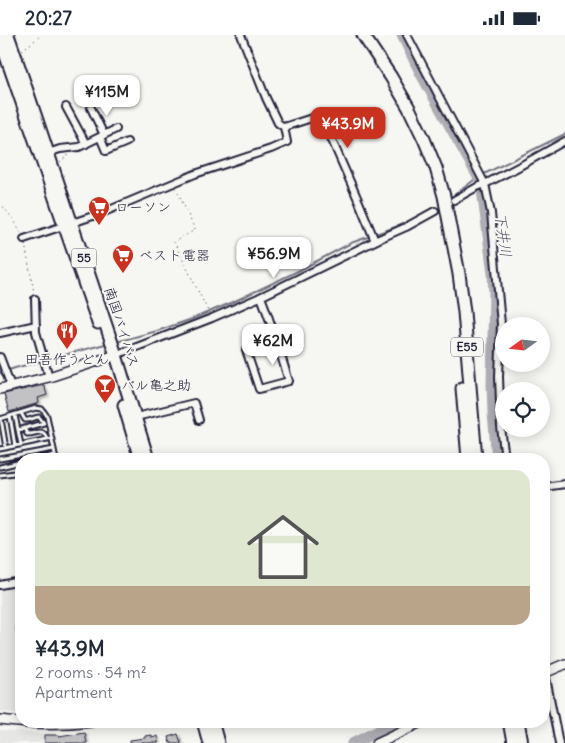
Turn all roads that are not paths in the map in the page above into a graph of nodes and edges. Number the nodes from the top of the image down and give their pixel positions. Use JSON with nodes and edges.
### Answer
{"nodes":[{"id":1,"x":8,"y":35,"type":"edge"},
{"id":2,"x":241,"y":35,"type":"edge"},
{"id":3,"x":363,"y":35,"type":"edge"},
{"id":4,"x":407,"y":35,"type":"edge"},
{"id":5,"x":0,"y":38,"type":"edge"},
{"id":6,"x":12,"y":60,"type":"junction"},
{"id":7,"x":66,"y":107,"type":"dead end"},
{"id":8,"x":91,"y":108,"type":"dead end"},
{"id":9,"x":284,"y":127,"type":"junction"},
{"id":10,"x":116,"y":129,"type":"dead end"},
{"id":11,"x":102,"y":136,"type":"junction"},
{"id":12,"x":565,"y":141,"type":"edge"},
{"id":13,"x":127,"y":142,"type":"dead end"},
{"id":14,"x":86,"y":144,"type":"junction"},
{"id":15,"x":48,"y":153,"type":"junction"},
{"id":16,"x":485,"y":184,"type":"junction"},
{"id":17,"x":454,"y":200,"type":"dead end"},
{"id":18,"x":435,"y":211,"type":"dead end"},
{"id":19,"x":68,"y":224,"type":"junction"},
{"id":20,"x":452,"y":236,"type":"junction"},
{"id":21,"x":24,"y":239,"type":"road end"},
{"id":22,"x":374,"y":241,"type":"junction"},
{"id":23,"x":261,"y":297,"type":"junction"},
{"id":24,"x":35,"y":299,"type":"road end"},
{"id":25,"x":36,"y":325,"type":"junction"},
{"id":26,"x":0,"y":333,"type":"edge"},
{"id":27,"x":276,"y":340,"type":"junction"},
{"id":28,"x":113,"y":356,"type":"junction"},
{"id":29,"x":0,"y":357,"type":"edge"},
{"id":30,"x":49,"y":377,"type":"junction"},
{"id":31,"x":11,"y":386,"type":"junction"},
{"id":32,"x":0,"y":389,"type":"edge"},
{"id":33,"x":21,"y":413,"type":"junction"},
{"id":34,"x":15,"y":415,"type":"junction"},
{"id":35,"x":10,"y":416,"type":"junction"},
{"id":36,"x":136,"y":417,"type":"junction"},
{"id":37,"x":0,"y":419,"type":"edge"},
{"id":38,"x":199,"y":420,"type":"dead end"},
{"id":39,"x":47,"y":423,"type":"junction"},
{"id":40,"x":24,"y":428,"type":"junction"},
{"id":41,"x":18,"y":429,"type":"junction"},
{"id":42,"x":52,"y":438,"type":"junction"},
{"id":43,"x":47,"y":439,"type":"junction"},
{"id":44,"x":21,"y":445,"type":"junction"},
{"id":45,"x":16,"y":446,"type":"junction"},
{"id":46,"x":6,"y":448,"type":"junction"},
{"id":47,"x":0,"y":449,"type":"edge"},
{"id":48,"x":54,"y":449,"type":"junction"},
{"id":49,"x":32,"y":453,"type":"edge"},
{"id":50,"x":54,"y":453,"type":"edge"},
{"id":51,"x":138,"y":453,"type":"edge"},
{"id":52,"x":146,"y":453,"type":"edge"},
{"id":53,"x":467,"y":453,"type":"edge"},
{"id":54,"x":476,"y":453,"type":"edge"},
{"id":55,"x":504,"y":453,"type":"edge"},
{"id":56,"x":15,"y":456,"type":"edge"},
{"id":57,"x":0,"y":459,"type":"edge"},
{"id":58,"x":15,"y":463,"type":"edge"},
{"id":59,"x":0,"y":467,"type":"edge"},
{"id":60,"x":15,"y":473,"type":"edge"},
{"id":61,"x":0,"y":475,"type":"edge"},
{"id":62,"x":565,"y":483,"type":"edge"},
{"id":63,"x":550,"y":486,"type":"edge"},
{"id":64,"x":15,"y":582,"type":"edge"},
{"id":65,"x":0,"y":585,"type":"edge"},
{"id":66,"x":565,"y":664,"type":"edge"},
{"id":67,"x":550,"y":671,"type":"edge"},
{"id":68,"x":550,"y":698,"type":"edge"},
{"id":69,"x":0,"y":720,"type":"edge"},
{"id":70,"x":15,"y":721,"type":"edge"},
{"id":71,"x":205,"y":728,"type":"edge"},
{"id":72,"x":214,"y":728,"type":"edge"},
{"id":73,"x":409,"y":728,"type":"edge"},
{"id":74,"x":510,"y":728,"type":"edge"},
{"id":75,"x":519,"y":728,"type":"edge"},
{"id":76,"x":209,"y":743,"type":"edge"},
{"id":77,"x":218,"y":743,"type":"edge"},
{"id":78,"x":377,"y":743,"type":"edge"},
{"id":79,"x":513,"y":743,"type":"edge"},
{"id":80,"x":522,"y":743,"type":"edge"},
{"id":81,"x":559,"y":743,"type":"edge"}],
"edges":[{"from":1,"to":6,"type":"highway","name":"南国バイパス","number":"55","bridge":true},
{"from":2,"to":9,"type":"street"},
{"from":3,"to":20,"type":"highway","number":"E55"},
{"from":4,"to":16,"type":"street"},
{"from":5,"to":6,"type":"highway","name":"南国バイパス","number":"55","bridge":true},
{"from":6,"to":15,"type":"highway","name":"南国バイパス","number":"55"},
{"from":6,"to":19,"type":"highway","name":"南国バイパス","number":"55"},
{"from":7,"to":14,"type":"street"},
{"from":8,"to":11,"type":"street"},
{"from":9,"to":19,"type":"street"},
{"from":9,"to":22,"type":"street"},
{"from":10,"to":11,"type":"street"},
{"from":11,"to":13,"type":"street"},
{"from":11,"to":14,"type":"street"},
{"from":12,"to":16,"type":"street"},
{"from":14,"to":15,"type":"street"},
{"from":15,"to":19,"type":"highway","name":"南国バイパス","number":"55"},
{"from":16,"to":17,"type":"street"},
{"from":16,"to":55,"type":"street"},
{"from":18,"to":22,"type":"street"},
{"from":19,"to":21,"type":"street"},
{"from":19,"to":28,"type":"highway","name":"南国バイパス","number":"55"},
{"from":20,"to":53,"type":"highway","number":"E55"},
{"from":20,"to":54,"type":"highway","number":"E55"},
{"from":22,"to":23,"type":"street"},
{"from":23,"to":27,"type":"street"},
{"from":23,"to":28,"type":"street"},
{"from":24,"to":25,"type":"street"},
{"from":25,"to":26,"type":"street"},
{"from":25,"to":30,"type":"street"},
{"from":27,"to":27,"type":"street"},
{"from":28,"to":30,"type":"street"},
{"from":28,"to":36,"type":"highway","name":"南国バイパス","number":"55"},
{"from":28,"to":51,"type":"highway","name":"南国バイパス","number":"55"},
{"from":29,"to":31,"type":"street"},
{"from":30,"to":31,"type":"street"},
{"from":31,"to":32,"type":"street"},
{"from":33,"to":34,"type":"lane"},
{"from":33,"to":39,"type":"lane"},
{"from":33,"to":39,"type":"lane"},
{"from":34,"to":35,"type":"lane"},
{"from":34,"to":41,"type":"lane"},
{"from":35,"to":37,"type":"lane"},
{"from":35,"to":45,"type":"lane"},
{"from":36,"to":38,"type":"street"},
{"from":36,"to":52,"type":"highway","name":"南国バイパス","number":"55"},
{"from":37,"to":46,"type":"lane"},
{"from":39,"to":40,"type":"lane"},
{"from":39,"to":42,"type":"lane"},
{"from":40,"to":41,"type":"lane"},
{"from":40,"to":43,"type":"lane"},
{"from":41,"to":44,"type":"lane"},
{"from":42,"to":43,"type":"lane"},
{"from":42,"to":48,"type":"lane"},
{"from":43,"to":44,"type":"lane"},
{"from":44,"to":45,"type":"lane"},
{"from":45,"to":46,"type":"lane"},
{"from":46,"to":47,"type":"lane"},
{"from":48,"to":49,"type":"lane"},
{"from":48,"to":50,"type":"lane"},
{"from":56,"to":57,"type":"lane"},
{"from":58,"to":59,"type":"lane"},
{"from":60,"to":61,"type":"lane"},
{"from":62,"to":63,"type":"street"},
{"from":64,"to":65,"type":"street"},
{"from":66,"to":67,"type":"street"},
{"from":68,"to":81,"type":"street"},
{"from":69,"to":70,"type":"street"},
{"from":71,"to":76,"type":"highway"},
{"from":72,"to":77,"type":"highway"},
{"from":73,"to":78,"type":"street"},
{"from":74,"to":79,"type":"highway"},
{"from":75,"to":80,"type":"highway"}]}
